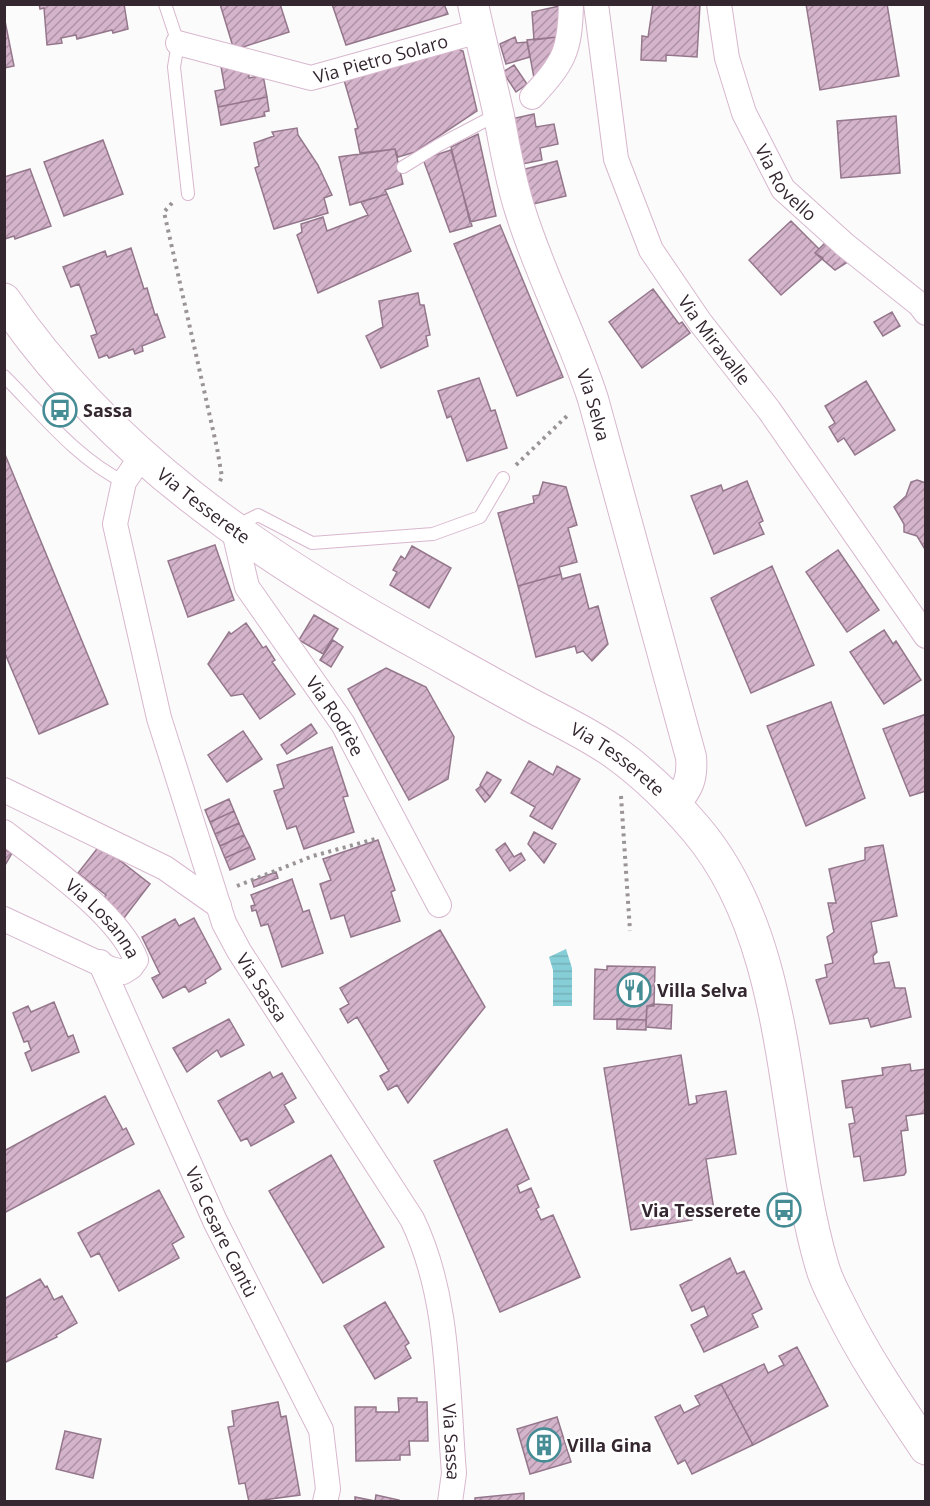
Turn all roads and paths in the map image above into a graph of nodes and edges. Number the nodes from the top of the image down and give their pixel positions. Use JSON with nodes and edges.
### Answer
{"nodes":[{"id":1,"x":165,"y":4,"type":"edge"},
{"id":2,"x":571,"y":4,"type":"edge"},
{"id":3,"x":596,"y":4,"type":"edge"},
{"id":4,"x":719,"y":4,"type":"edge"},
{"id":5,"x":476,"y":18,"type":"edge"},
{"id":6,"x":178,"y":43,"type":"junction"},
{"id":7,"x":532,"y":98,"type":"dead end"},
{"id":8,"x":498,"y":114,"type":"junction"},
{"id":9,"x":403,"y":167,"type":"dead end"},
{"id":10,"x":188,"y":194,"type":"joint"},
{"id":11,"x":4,"y":300,"type":"edge"},
{"id":12,"x":926,"y":313,"type":"edge"},
{"id":13,"x":4,"y":376,"type":"edge"},
{"id":14,"x":593,"y":399,"type":"junction"},
{"id":15,"x":133,"y":469,"type":"junction"},
{"id":16,"x":502,"y":478,"type":"joint"},
{"id":17,"x":204,"y":506,"type":"junction"},
{"id":18,"x":233,"y":527,"type":"junction"},
{"id":19,"x":926,"y":636,"type":"edge"},
{"id":20,"x":4,"y":790,"type":"edge"},
{"id":21,"x":621,"y":794,"type":"dead end"},
{"id":22,"x":674,"y":805,"type":"junction"},
{"id":23,"x":4,"y":832,"type":"edge"},
{"id":24,"x":375,"y":839,"type":"dead end"},
{"id":25,"x":223,"y":898,"type":"junction"},
{"id":26,"x":439,"y":905,"type":"dead end"},
{"id":27,"x":4,"y":919,"type":"edge"},
{"id":28,"x":630,"y":931,"type":"dead end"},
{"id":29,"x":100,"y":962,"type":"junction"},
{"id":30,"x":926,"y":1449,"type":"edge"},
{"id":31,"x":325,"y":1502,"type":"edge"},
{"id":32,"x":450,"y":1502,"type":"edge"}],
"edges":[{"from":1,"to":6,"type":"lane"},
{"from":2,"to":7,"type":"street"},
{"from":3,"to":19,"type":"street","name":"Via Miravalle"},
{"from":4,"to":12,"type":"street","name":"Via Rovello"},
{"from":5,"to":6,"type":"street","name":"Via Pietro Solaro"},
{"from":5,"to":8,"type":"street","name":"Via Selva"},
{"from":6,"to":10,"type":"lane"},
{"from":8,"to":9,"type":"lane"},
{"from":8,"to":14,"type":"street","name":"Via Selva"},
{"from":10,"to":17,"type":"path"},
{"from":11,"to":15,"type":"main road","name":"Via Tesserete"},
{"from":13,"to":15,"type":"lane"},
{"from":14,"to":16,"type":"path"},
{"from":14,"to":22,"type":"street","name":"Via Selva"},
{"from":15,"to":17,"type":"main road","name":"Via Tesserete"},
{"from":15,"to":25,"type":"street","name":"Via Sassa"},
{"from":16,"to":18,"type":"lane"},
{"from":17,"to":18,"type":"main road","name":"Via Tesserete"},
{"from":18,"to":22,"type":"main road","name":"Via Tesserete"},
{"from":18,"to":26,"type":"street","name":"Via Rodrèe"},
{"from":20,"to":25,"type":"street"},
{"from":21,"to":28,"type":"path"},
{"from":22,"to":30,"type":"main road","name":"Via Tesserete"},
{"from":23,"to":29,"type":"street","name":"Via Losanna"},
{"from":24,"to":25,"type":"path"},
{"from":25,"to":32,"type":"street","name":"Via Sassa"},
{"from":27,"to":29,"type":"street","name":"Via Losanna"},
{"from":29,"to":31,"type":"street","name":"Via Cesare Cantù"}]}
